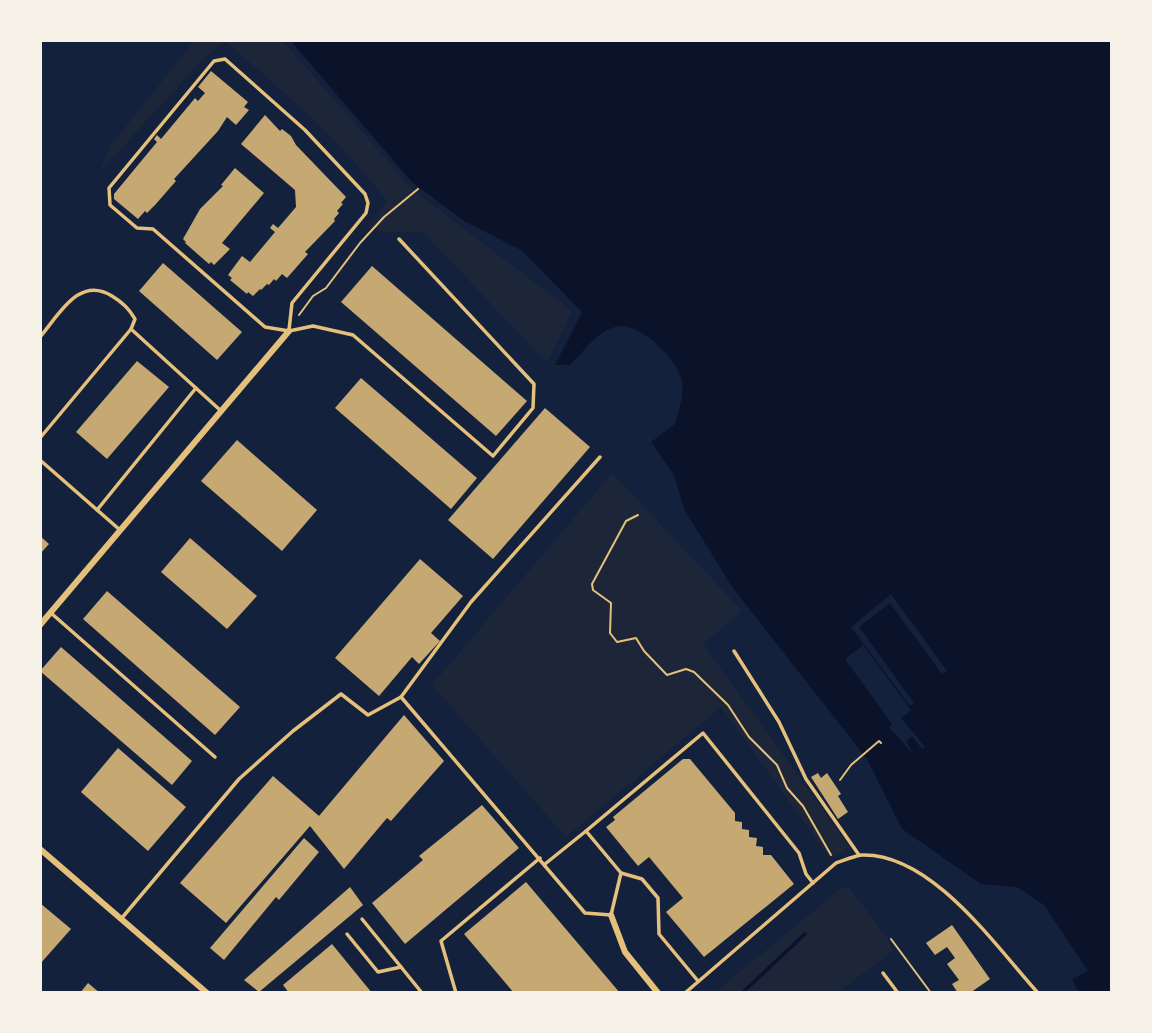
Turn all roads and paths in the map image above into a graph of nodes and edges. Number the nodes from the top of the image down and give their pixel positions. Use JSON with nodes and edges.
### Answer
{"nodes":[{"id":1,"x":418,"y":189,"type":"dead end"},
{"id":2,"x":399,"y":239,"type":"dead end"},
{"id":3,"x":131,"y":329,"type":"junction"},
{"id":4,"x":289,"y":331,"type":"junction"},
{"id":5,"x":40,"y":337,"type":"edge"},
{"id":6,"x":196,"y":388,"type":"junction"},
{"id":7,"x":221,"y":411,"type":"junction"},
{"id":8,"x":40,"y":438,"type":"edge"},
{"id":9,"x":600,"y":457,"type":"dead end"},
{"id":10,"x":40,"y":460,"type":"edge"},
{"id":11,"x":97,"y":510,"type":"junction"},
{"id":12,"x":638,"y":516,"type":"dead end"},
{"id":13,"x":121,"y":530,"type":"junction"},
{"id":14,"x":51,"y":612,"type":"junction"},
{"id":15,"x":40,"y":625,"type":"edge"},
{"id":16,"x":734,"y":651,"type":"dead end"},
{"id":17,"x":401,"y":697,"type":"junction"},
{"id":18,"x":881,"y":743,"type":"dead end"},
{"id":19,"x":215,"y":757,"type":"dead end"},
{"id":20,"x":840,"y":780,"type":"dead end"},
{"id":21,"x":586,"y":831,"type":"junction"},
{"id":22,"x":40,"y":849,"type":"edge"},
{"id":23,"x":859,"y":855,"type":"junction"},
{"id":24,"x":540,"y":858,"type":"junction"},
{"id":25,"x":836,"y":863,"type":"junction"},
{"id":26,"x":545,"y":864,"type":"junction"},
{"id":27,"x":621,"y":873,"type":"junction"},
{"id":28,"x":813,"y":883,"type":"junction"},
{"id":29,"x":611,"y":915,"type":"junction"},
{"id":30,"x":121,"y":919,"type":"junction"},
{"id":31,"x":362,"y":919,"type":"dead end"},
{"id":32,"x":347,"y":934,"type":"dead end"},
{"id":33,"x":891,"y":939,"type":"dead end"},
{"id":34,"x":401,"y":967,"type":"junction"},
{"id":35,"x":883,"y":973,"type":"dead end"},
{"id":36,"x":698,"y":981,"type":"junction"},
{"id":37,"x":206,"y":993,"type":"edge"},
{"id":38,"x":422,"y":993,"type":"edge"},
{"id":39,"x":456,"y":993,"type":"edge"},
{"id":40,"x":658,"y":993,"type":"edge"},
{"id":41,"x":685,"y":993,"type":"edge"},
{"id":42,"x":898,"y":993,"type":"edge"},
{"id":43,"x":930,"y":993,"type":"edge"},
{"id":44,"x":1038,"y":993,"type":"edge"}],
"edges":[{"from":1,"to":4,"type":"path"},
{"from":2,"to":4,"type":"lane"},
{"from":3,"to":5,"type":"lane"},
{"from":3,"to":6,"type":"lane"},
{"from":3,"to":8,"type":"lane"},
{"from":4,"to":4,"type":"lane"},
{"from":4,"to":7,"type":"street"},
{"from":6,"to":7,"type":"lane"},
{"from":6,"to":11,"type":"lane"},
{"from":7,"to":13,"type":"street"},
{"from":9,"to":17,"type":"lane"},
{"from":10,"to":11,"type":"lane"},
{"from":11,"to":13,"type":"lane"},
{"from":12,"to":25,"type":"path"},
{"from":13,"to":14,"type":"street"},
{"from":14,"to":15,"type":"street"},
{"from":14,"to":19,"type":"lane"},
{"from":16,"to":23,"type":"lane"},
{"from":17,"to":24,"type":"lane"},
{"from":17,"to":30,"type":"lane"},
{"from":18,"to":20,"type":"path"},
{"from":21,"to":26,"type":"lane"},
{"from":21,"to":27,"type":"lane"},
{"from":21,"to":28,"type":"lane"},
{"from":22,"to":30,"type":"street"},
{"from":23,"to":25,"type":"lane"},
{"from":23,"to":44,"type":"lane"},
{"from":24,"to":26,"type":"lane"},
{"from":24,"to":39,"type":"lane"},
{"from":25,"to":28,"type":"lane"},
{"from":26,"to":29,"type":"lane"},
{"from":27,"to":29,"type":"lane"},
{"from":27,"to":36,"type":"lane"},
{"from":28,"to":36,"type":"lane"},
{"from":29,"to":40,"type":"street"},
{"from":30,"to":37,"type":"street"},
{"from":31,"to":34,"type":"lane"},
{"from":32,"to":34,"type":"lane"},
{"from":33,"to":43,"type":"path"},
{"from":34,"to":38,"type":"lane"},
{"from":35,"to":42,"type":"lane"},
{"from":36,"to":41,"type":"lane"}]}
